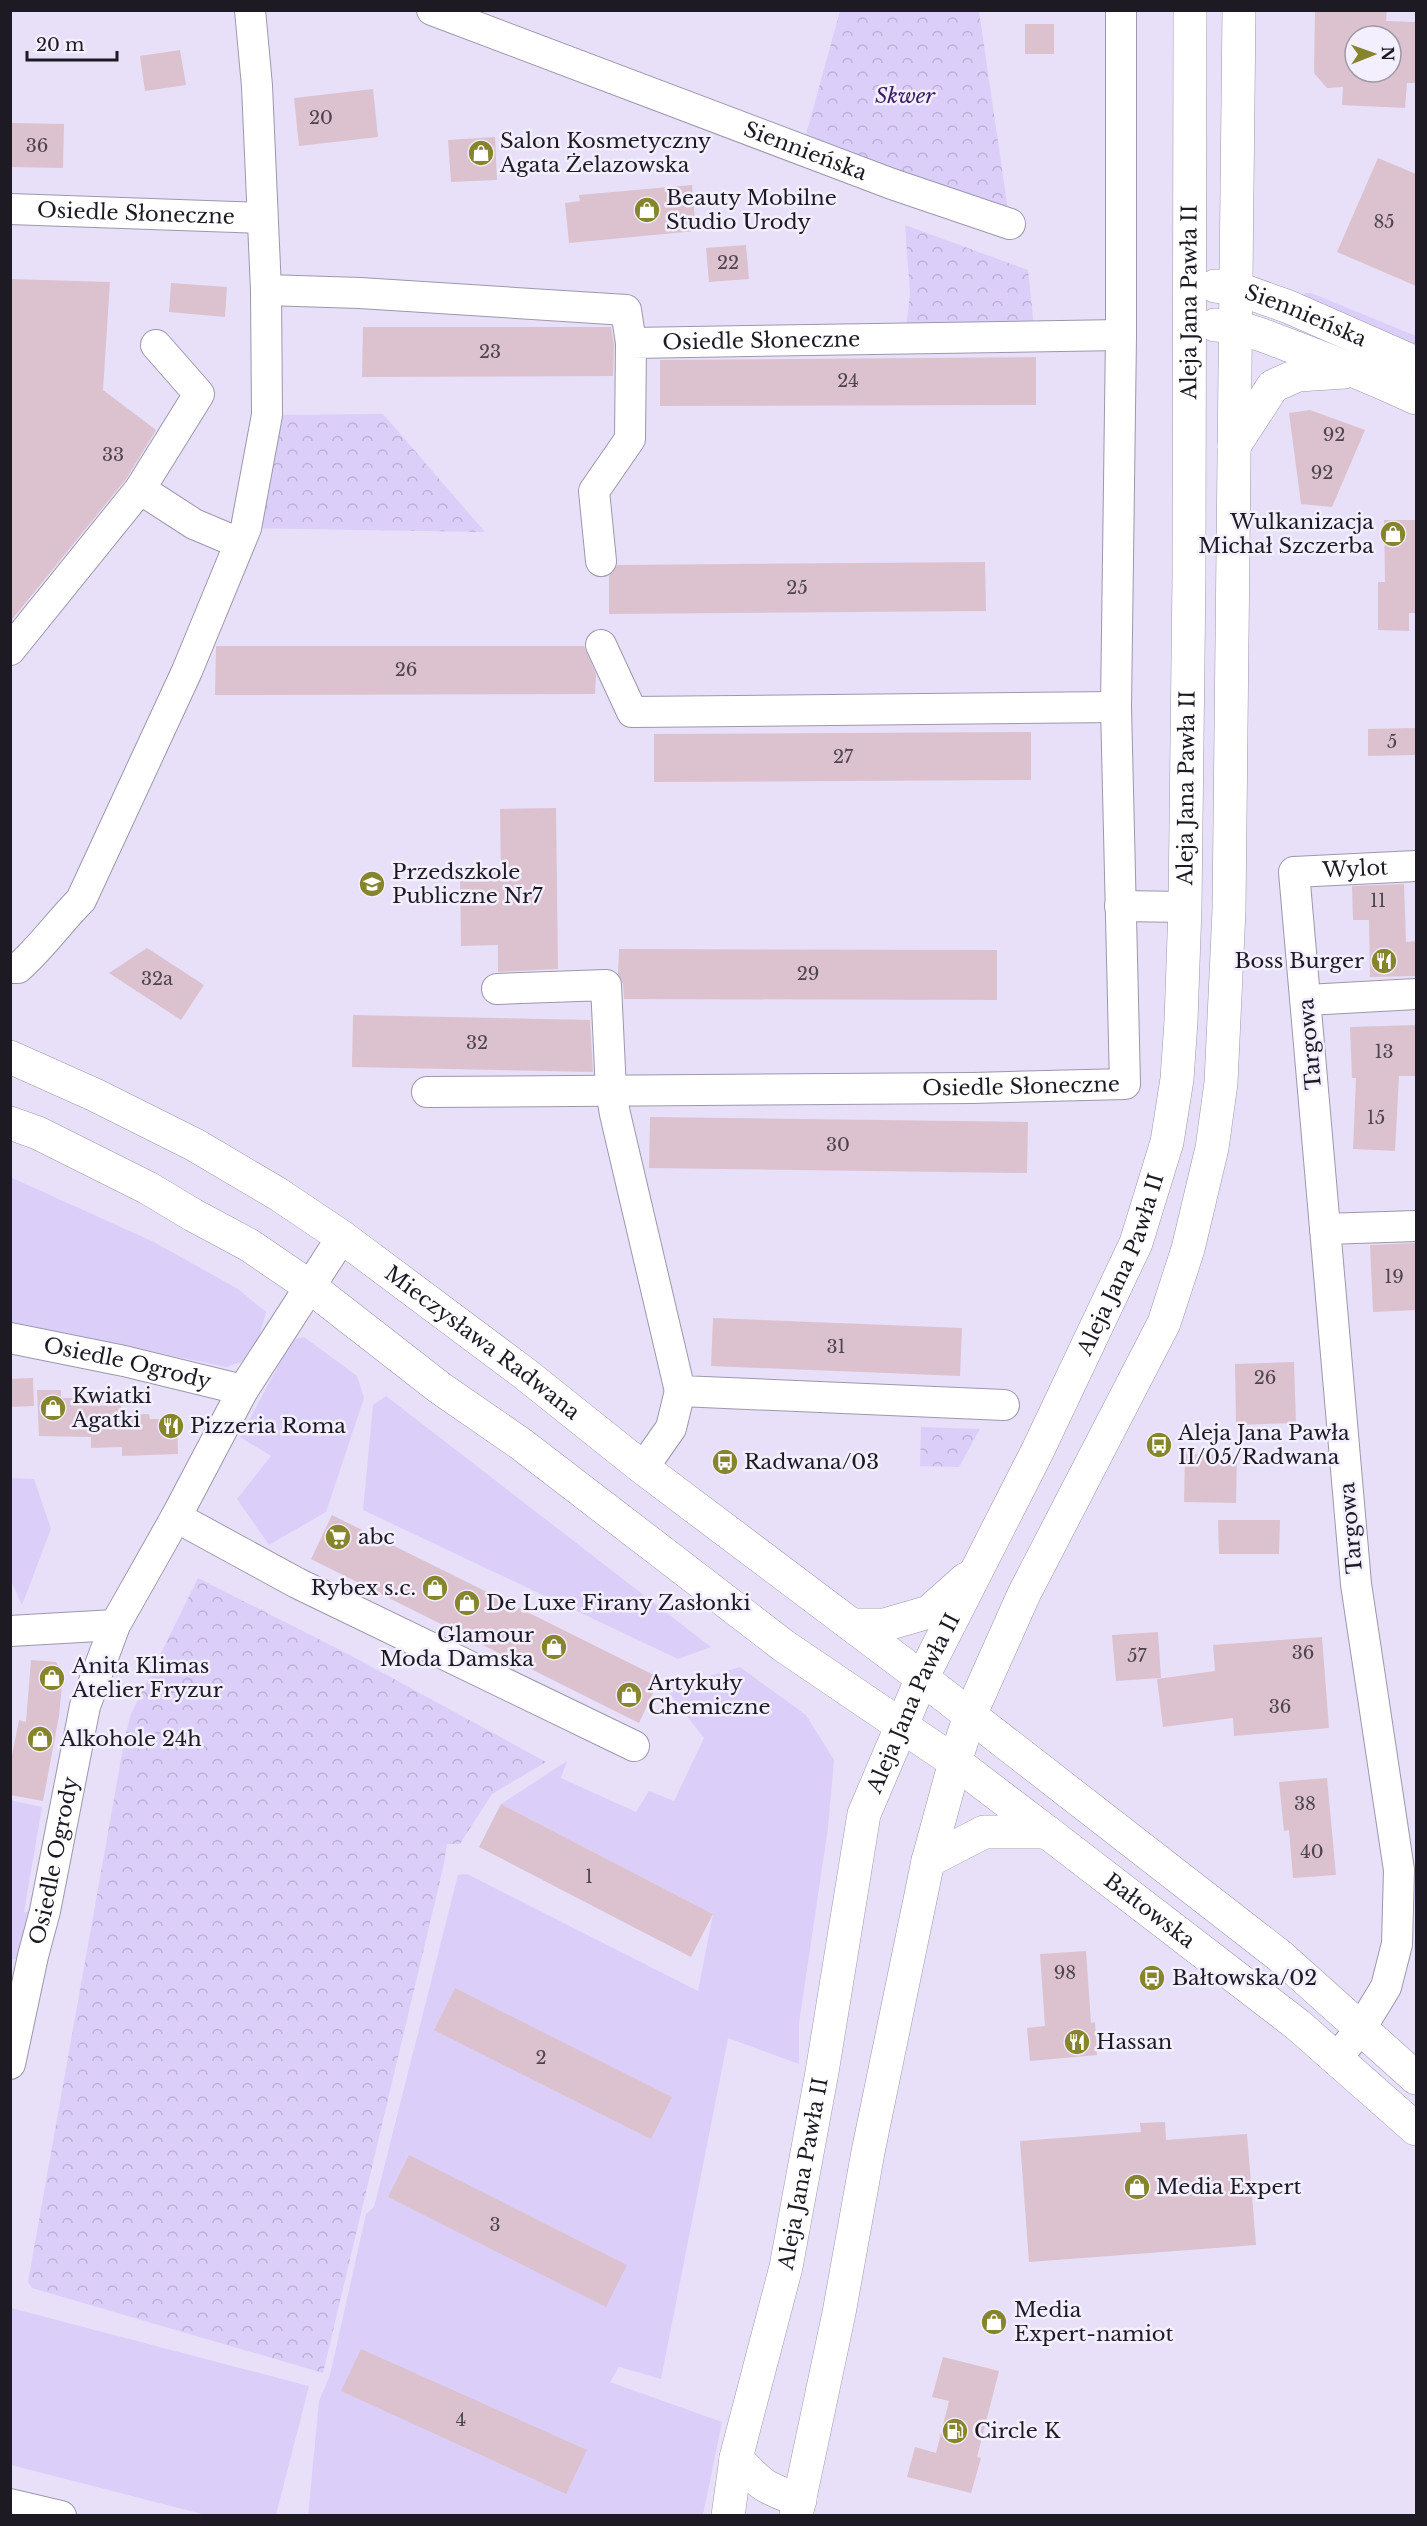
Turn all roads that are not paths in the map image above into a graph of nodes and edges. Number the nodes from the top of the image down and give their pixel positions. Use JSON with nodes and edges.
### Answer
{"nodes":[{"id":1,"x":250,"y":10,"type":"edge"},
{"id":2,"x":432,"y":10,"type":"edge"},
{"id":3,"x":1121,"y":10,"type":"edge"},
{"id":4,"x":1190,"y":10,"type":"edge"},
{"id":5,"x":1239,"y":10,"type":"edge"},
{"id":6,"x":10,"y":209,"type":"edge"},
{"id":7,"x":262,"y":218,"type":"junction"},
{"id":8,"x":1010,"y":224,"type":"dead end"},
{"id":9,"x":1190,"y":285,"type":"junction"},
{"id":10,"x":1236,"y":288,"type":"junction"},
{"id":11,"x":266,"y":290,"type":"junction"},
{"id":12,"x":1190,"y":324,"type":"junction"},
{"id":13,"x":1235,"y":326,"type":"junction"},
{"id":14,"x":1121,"y":335,"type":"junction"},
{"id":15,"x":631,"y":343,"type":"junction"},
{"id":16,"x":156,"y":345,"type":"dead end"},
{"id":17,"x":1416,"y":363,"type":"edge"},
{"id":18,"x":1357,"y":371,"type":"junction"},
{"id":19,"x":1416,"y":398,"type":"edge"},
{"id":20,"x":1234,"y":446,"type":"junction"},
{"id":21,"x":140,"y":489,"type":"junction"},
{"id":22,"x":239,"y":543,"type":"junction"},
{"id":23,"x":601,"y":561,"type":"dead end"},
{"id":24,"x":601,"y":645,"type":"dead end"},
{"id":25,"x":10,"y":650,"type":"edge"},
{"id":26,"x":1116,"y":706,"type":"junction"},
{"id":27,"x":1416,"y":866,"type":"edge"},
{"id":28,"x":1294,"y":872,"type":"joint"},
{"id":29,"x":1120,"y":906,"type":"junction"},
{"id":30,"x":1185,"y":907,"type":"junction"},
{"id":31,"x":10,"y":968,"type":"edge"},
{"id":32,"x":497,"y":988,"type":"dead end"},
{"id":33,"x":1416,"y":994,"type":"edge"},
{"id":34,"x":1307,"y":1000,"type":"junction"},
{"id":35,"x":10,"y":1057,"type":"edge"},
{"id":36,"x":611,"y":1091,"type":"junction"},
{"id":37,"x":427,"y":1092,"type":"dead end"},
{"id":38,"x":10,"y":1123,"type":"edge"},
{"id":39,"x":1416,"y":1226,"type":"edge"},
{"id":40,"x":1325,"y":1228,"type":"junction"},
{"id":41,"x":342,"y":1237,"type":"junction"},
{"id":42,"x":309,"y":1286,"type":"junction"},
{"id":43,"x":10,"y":1338,"type":"edge"},
{"id":44,"x":243,"y":1390,"type":"junction"},
{"id":45,"x":680,"y":1391,"type":"junction"},
{"id":46,"x":1004,"y":1405,"type":"dead end"},
{"id":47,"x":643,"y":1468,"type":"junction"},
{"id":48,"x":176,"y":1517,"type":"junction"},
{"id":49,"x":981,"y":1566,"type":"junction"},
{"id":50,"x":115,"y":1625,"type":"junction"},
{"id":51,"x":852,"y":1625,"type":"junction"},
{"id":52,"x":10,"y":1631,"type":"edge"},
{"id":53,"x":922,"y":1678,"type":"junction"},
{"id":54,"x":970,"y":1715,"type":"junction"},
{"id":55,"x":901,"y":1725,"type":"junction"},
{"id":56,"x":634,"y":1746,"type":"dead end"},
{"id":57,"x":955,"y":1762,"type":"junction"},
{"id":58,"x":1047,"y":1832,"type":"junction"},
{"id":59,"x":928,"y":1861,"type":"junction"},
{"id":60,"x":1361,"y":2028,"type":"junction"},
{"id":61,"x":1337,"y":2058,"type":"junction"},
{"id":62,"x":10,"y":2064,"type":"edge"},
{"id":63,"x":1416,"y":2078,"type":"edge"},
{"id":64,"x":1416,"y":2129,"type":"edge"},
{"id":65,"x":736,"y":2458,"type":"junction"},
{"id":66,"x":10,"y":2504,"type":"edge"},
{"id":67,"x":798,"y":2508,"type":"edge"},
{"id":68,"x":61,"y":2516,"type":"edge"},
{"id":69,"x":728,"y":2516,"type":"edge"}],
"edges":[{"from":1,"to":7,"type":"street"},
{"from":2,"to":8,"type":"street","name":"Siennieńska"},
{"from":3,"to":14,"type":"street","name":"Osiedle Słoneczne"},
{"from":4,"to":9,"type":"main road","name":"Aleja Jana Pawła II"},
{"from":5,"to":10,"type":"main road"},
{"from":6,"to":7,"type":"street","name":"Osiedle Słoneczne"},
{"from":7,"to":11,"type":"street"},
{"from":9,"to":10,"type":"main road","name":"Siennieńska"},
{"from":9,"to":12,"type":"main road","name":"Aleja Jana Pawła II"},
{"from":10,"to":13,"type":"main road"},
{"from":10,"to":17,"type":"main road","name":"Siennieńska"},
{"from":11,"to":15,"type":"street"},
{"from":11,"to":22,"type":"street"},
{"from":12,"to":13,"type":"main road","name":"Siennieńska"},
{"from":12,"to":30,"type":"main road","name":"Aleja Jana Pawła II"},
{"from":13,"to":18,"type":"main road","name":"Siennieńska"},
{"from":13,"to":20,"type":"main road"},
{"from":14,"to":15,"type":"street","name":"Osiedle Słoneczne"},
{"from":14,"to":26,"type":"street","name":"Osiedle Słoneczne"},
{"from":15,"to":23,"type":"street"},
{"from":16,"to":21,"type":"street"},
{"from":18,"to":19,"type":"main road","name":"Siennieńska"},
{"from":18,"to":20,"type":"main road"},
{"from":20,"to":54,"type":"main road"},
{"from":21,"to":22,"type":"street"},
{"from":21,"to":25,"type":"street"},
{"from":22,"to":31,"type":"street"},
{"from":24,"to":26,"type":"street"},
{"from":26,"to":29,"type":"street","name":"Osiedle Słoneczne"},
{"from":27,"to":28,"type":"street","name":"Wylot"},
{"from":28,"to":34,"type":"street","name":"Targowa"},
{"from":29,"to":30,"type":"street"},
{"from":29,"to":36,"type":"street","name":"Osiedle Słoneczne"},
{"from":30,"to":49,"type":"main road","name":"Aleja Jana Pawła II"},
{"from":32,"to":36,"type":"street"},
{"from":33,"to":34,"type":"street"},
{"from":34,"to":40,"type":"street","name":"Targowa"},
{"from":35,"to":41,"type":"main road","name":"Mieczysława Radwana"},
{"from":36,"to":37,"type":"street","name":"Osiedle Słoneczne"},
{"from":36,"to":45,"type":"street"},
{"from":38,"to":42,"type":"main road"},
{"from":39,"to":40,"type":"street"},
{"from":40,"to":60,"type":"street","name":"Targowa"},
{"from":41,"to":42,"type":"street","name":"Osiedle Ogrody"},
{"from":41,"to":47,"type":"main road","name":"Mieczysława Radwana"},
{"from":42,"to":44,"type":"street","name":"Osiedle Ogrody"},
{"from":42,"to":55,"type":"main road"},
{"from":43,"to":44,"type":"street","name":"Osiedle Ogrody"},
{"from":44,"to":48,"type":"street","name":"Osiedle Ogrody"},
{"from":45,"to":46,"type":"street"},
{"from":45,"to":47,"type":"street"},
{"from":47,"to":51,"type":"main road","name":"Mieczysława Radwana"},
{"from":48,"to":50,"type":"street","name":"Osiedle Ogrody"},
{"from":48,"to":56,"type":"street"},
{"from":49,"to":51,"type":"main road"},
{"from":49,"to":53,"type":"main road","name":"Aleja Jana Pawła II"},
{"from":50,"to":52,"type":"street"},
{"from":50,"to":62,"type":"street","name":"Osiedle Ogrody"},
{"from":51,"to":53,"type":"main road","name":"Mieczysława Radwana"},
{"from":53,"to":54,"type":"main road"},
{"from":53,"to":55,"type":"main road","name":"Aleja Jana Pawła II"},
{"from":54,"to":57,"type":"main road"},
{"from":54,"to":60,"type":"main road"},
{"from":55,"to":57,"type":"main road","name":"Bałtowska"},
{"from":55,"to":65,"type":"main road","name":"Aleja Jana Pawła II"},
{"from":57,"to":58,"type":"main road","name":"Bałtowska"},
{"from":57,"to":59,"type":"main road"},
{"from":58,"to":59,"type":"main road"},
{"from":58,"to":61,"type":"main road","name":"Bałtowska"},
{"from":59,"to":67,"type":"main road"},
{"from":60,"to":61,"type":"street","name":"Targowa"},
{"from":60,"to":63,"type":"main road"},
{"from":61,"to":64,"type":"main road","name":"Bałtowska"},
{"from":65,"to":67,"type":"main road"},
{"from":65,"to":69,"type":"main road","name":"Aleja Jana Pawła II"},
{"from":66,"to":68,"type":"street"}]}
